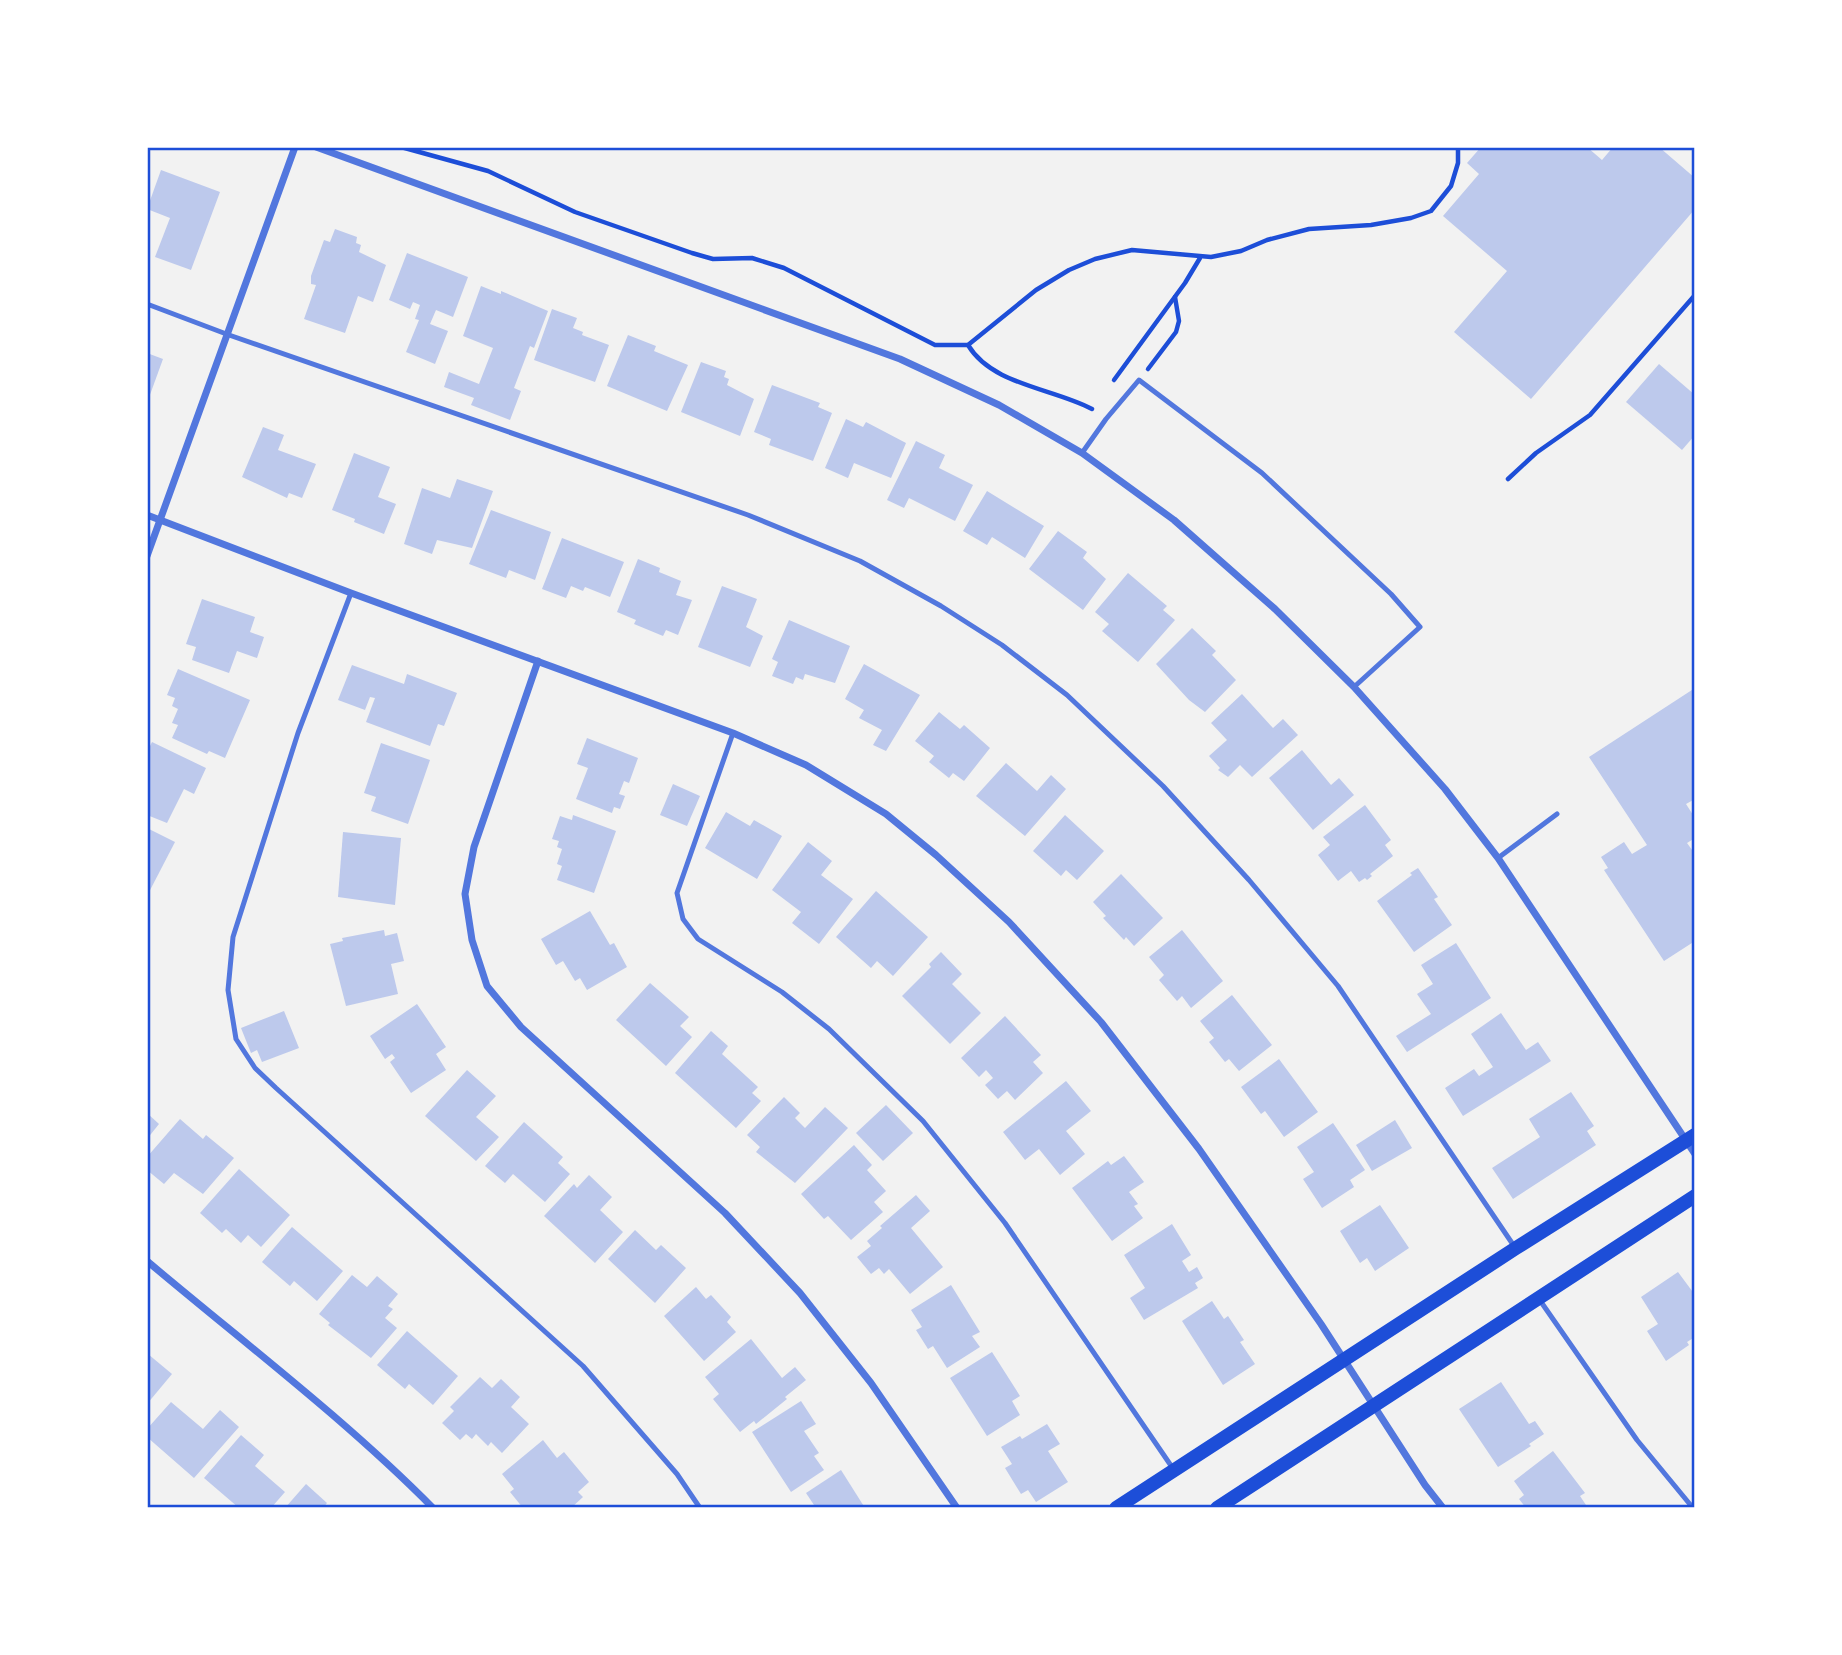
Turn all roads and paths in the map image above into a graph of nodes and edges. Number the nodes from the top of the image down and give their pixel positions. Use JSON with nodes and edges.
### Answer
{"nodes":[{"id":1,"x":295,"y":147,"type":"edge"},
{"id":2,"x":316,"y":147,"type":"edge"},
{"id":3,"x":401,"y":147,"type":"edge"},
{"id":4,"x":1458,"y":147,"type":"edge"},
{"id":5,"x":1200,"y":258,"type":"junction"},
{"id":6,"x":1695,"y":295,"type":"edge"},
{"id":7,"x":1175,"y":296,"type":"junction"},
{"id":8,"x":147,"y":303,"type":"edge"},
{"id":9,"x":229,"y":335,"type":"junction"},
{"id":10,"x":968,"y":345,"type":"junction"},
{"id":11,"x":1139,"y":380,"type":"junction"},
{"id":12,"x":1107,"y":389,"type":"dead end"},
{"id":13,"x":1100,"y":399,"type":"dead end"},
{"id":14,"x":1082,"y":453,"type":"junction"},
{"id":15,"x":1508,"y":479,"type":"dead end"},
{"id":16,"x":147,"y":515,"type":"edge"},
{"id":17,"x":160,"y":519,"type":"junction"},
{"id":18,"x":147,"y":556,"type":"edge"},
{"id":19,"x":351,"y":593,"type":"junction"},
{"id":20,"x":538,"y":661,"type":"junction"},
{"id":21,"x":1354,"y":687,"type":"junction"},
{"id":22,"x":733,"y":733,"type":"junction"},
{"id":23,"x":1557,"y":814,"type":"dead end"},
{"id":24,"x":1498,"y":858,"type":"junction"},
{"id":25,"x":1691,"y":1138,"type":"edge"},
{"id":26,"x":1695,"y":1154,"type":"edge"},
{"id":27,"x":1695,"y":1196,"type":"edge"},
{"id":28,"x":1516,"y":1248,"type":"junction"},
{"id":29,"x":147,"y":1261,"type":"edge"},
{"id":30,"x":1539,"y":1298,"type":"junction"},
{"id":31,"x":1345,"y":1360,"type":"junction"},
{"id":32,"x":1375,"y":1406,"type":"junction"},
{"id":33,"x":1174,"y":1470,"type":"junction"},
{"id":34,"x":433,"y":1508,"type":"edge"},
{"id":35,"x":700,"y":1508,"type":"edge"},
{"id":36,"x":957,"y":1508,"type":"edge"},
{"id":37,"x":1116,"y":1508,"type":"edge"},
{"id":38,"x":1217,"y":1508,"type":"edge"},
{"id":39,"x":1443,"y":1508,"type":"edge"},
{"id":40,"x":1693,"y":1508,"type":"edge"}],
"edges":[{"from":1,"to":9,"type":"street"},
{"from":2,"to":14,"type":"street"},
{"from":3,"to":10,"type":"path"},
{"from":4,"to":5,"type":"path"},
{"from":5,"to":7,"type":"path"},
{"from":5,"to":10,"type":"path"},
{"from":6,"to":15,"type":"path"},
{"from":7,"to":11,"type":"path"},
{"from":7,"to":12,"type":"path"},
{"from":8,"to":9,"type":"lane"},
{"from":9,"to":17,"type":"street"},
{"from":9,"to":28,"type":"lane"},
{"from":10,"to":13,"type":"path"},
{"from":11,"to":14,"type":"lane"},
{"from":11,"to":21,"type":"lane"},
{"from":14,"to":21,"type":"street"},
{"from":16,"to":17,"type":"street"},
{"from":17,"to":18,"type":"street"},
{"from":17,"to":19,"type":"street"},
{"from":19,"to":20,"type":"street"},
{"from":19,"to":35,"type":"lane"},
{"from":20,"to":22,"type":"street"},
{"from":20,"to":36,"type":"street"},
{"from":21,"to":24,"type":"street"},
{"from":22,"to":31,"type":"street"},
{"from":22,"to":33,"type":"lane"},
{"from":23,"to":24,"type":"lane"},
{"from":24,"to":25,"type":"street"},
{"from":25,"to":26,"type":"street"},
{"from":25,"to":28,"type":"main road"},
{"from":27,"to":30,"type":"main road"},
{"from":28,"to":31,"type":"main road"},
{"from":29,"to":34,"type":"street"},
{"from":30,"to":32,"type":"main road"},
{"from":30,"to":40,"type":"lane"},
{"from":31,"to":32,"type":"street"},
{"from":31,"to":33,"type":"main road"},
{"from":32,"to":38,"type":"main road"},
{"from":32,"to":39,"type":"street"},
{"from":33,"to":37,"type":"main road"}]}
